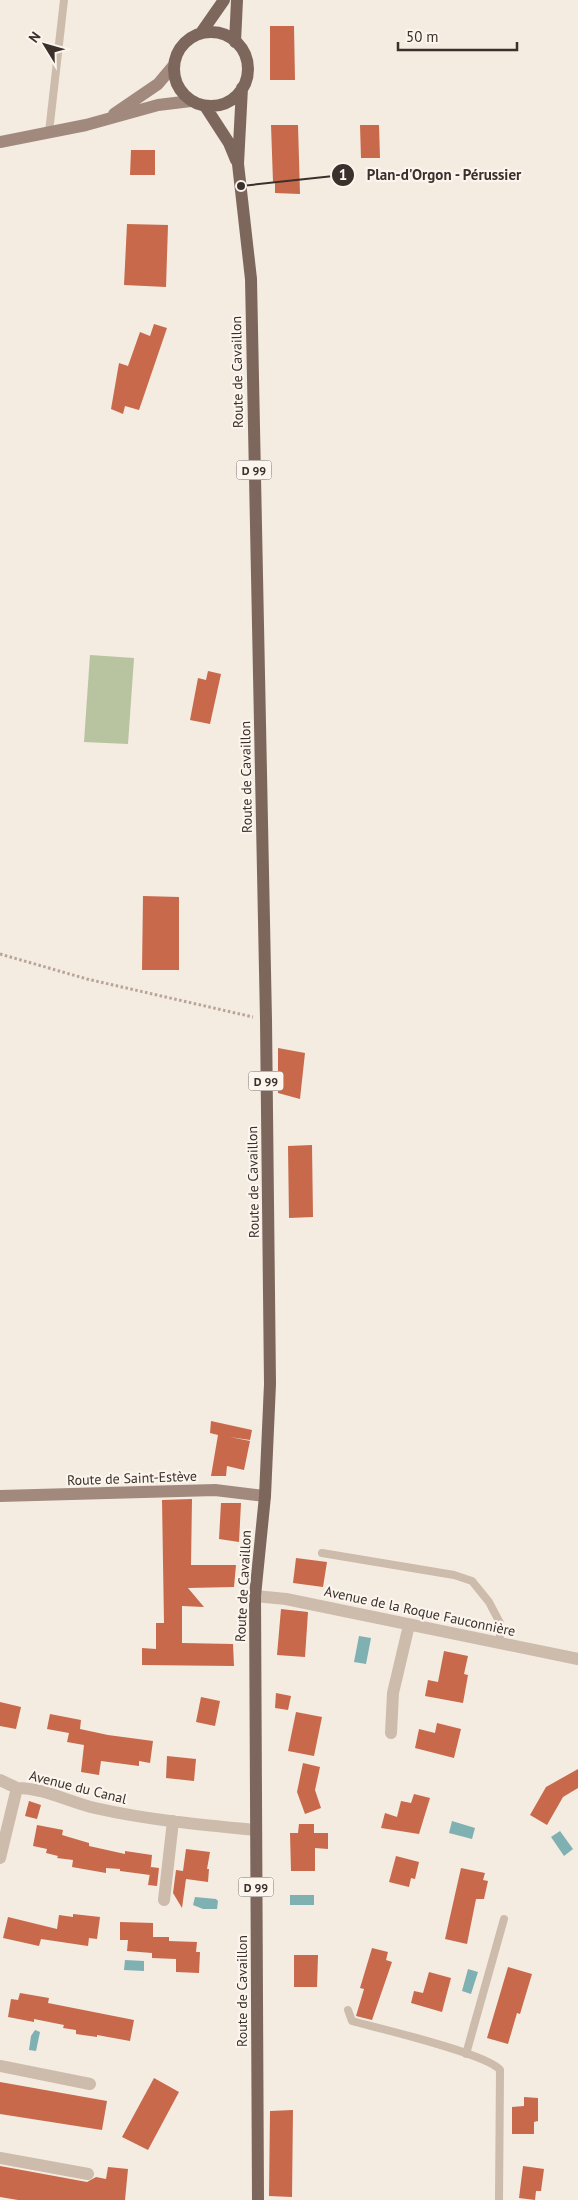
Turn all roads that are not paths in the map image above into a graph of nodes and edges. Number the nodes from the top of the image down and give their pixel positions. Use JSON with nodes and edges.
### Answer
{"nodes":[{"id":1,"x":64,"y":0,"type":"edge"},
{"id":2,"x":224,"y":0,"type":"edge"},
{"id":3,"x":238,"y":0,"type":"edge"},
{"id":4,"x":201,"y":33,"type":"junction"},
{"id":5,"x":235,"y":42,"type":"junction"},
{"id":6,"x":174,"y":65,"type":"junction"},
{"id":7,"x":242,"y":88,"type":"junction"},
{"id":8,"x":191,"y":101,"type":"junction"},
{"id":9,"x":205,"y":106,"type":"junction"},
{"id":10,"x":105,"y":120,"type":"junction"},
{"id":11,"x":49,"y":132,"type":"junction"},
{"id":12,"x":0,"y":142,"type":"edge"},
{"id":13,"x":238,"y":164,"type":"junction"},
{"id":14,"x":0,"y":1496,"type":"edge"},
{"id":15,"x":265,"y":1496,"type":"junction"},
{"id":16,"x":322,"y":1553,"type":"dead end"},
{"id":17,"x":255,"y":1596,"type":"junction"},
{"id":18,"x":409,"y":1625,"type":"junction"},
{"id":19,"x":500,"y":1643,"type":"junction"},
{"id":20,"x":578,"y":1659,"type":"edge"},
{"id":21,"x":391,"y":1733,"type":"dead end"},
{"id":22,"x":0,"y":1780,"type":"edge"},
{"id":23,"x":17,"y":1788,"type":"junction"},
{"id":24,"x":173,"y":1821,"type":"junction"},
{"id":25,"x":256,"y":1830,"type":"junction"},
{"id":26,"x":0,"y":1858,"type":"edge"},
{"id":27,"x":164,"y":1900,"type":"dead end"},
{"id":28,"x":504,"y":1919,"type":"dead end"},
{"id":29,"x":348,"y":2010,"type":"dead end"},
{"id":30,"x":466,"y":2054,"type":"junction"},
{"id":31,"x":0,"y":2066,"type":"edge"},
{"id":32,"x":90,"y":2084,"type":"dead end"},
{"id":33,"x":0,"y":2158,"type":"edge"},
{"id":34,"x":88,"y":2174,"type":"dead end"},
{"id":35,"x":258,"y":2200,"type":"edge"},
{"id":36,"x":499,"y":2200,"type":"edge"}],
"edges":[{"from":1,"to":11,"type":"lane"},
{"from":2,"to":4,"type":"main road"},
{"from":3,"to":5,"type":"main road"},
{"from":4,"to":5,"type":"main road"},
{"from":4,"to":6,"type":"main road"},
{"from":5,"to":7,"type":"main road"},
{"from":6,"to":8,"type":"main road"},
{"from":6,"to":10,"type":"main road"},
{"from":7,"to":9,"type":"main road"},
{"from":7,"to":13,"type":"main road","name":"Route de Cavaillon","number":"D 99"},
{"from":8,"to":9,"type":"main road"},
{"from":8,"to":10,"type":"main road"},
{"from":9,"to":13,"type":"main road","name":"Route de Cavaillon","number":"D 99"},
{"from":10,"to":11,"type":"main road"},
{"from":11,"to":12,"type":"main road"},
{"from":13,"to":15,"type":"main road","name":"Route de Cavaillon","number":"D 99"},
{"from":14,"to":15,"type":"main road","name":"Route de Saint-Estève"},
{"from":15,"to":17,"type":"main road","name":"Route de Cavaillon","number":"D 99"},
{"from":16,"to":19,"type":"lane"},
{"from":17,"to":18,"type":"street","name":"Avenue de la Roque Fauconnière"},
{"from":17,"to":25,"type":"main road","name":"Route de Cavaillon","number":"D 99"},
{"from":18,"to":19,"type":"street","name":"Avenue de la Roque Fauconnière"},
{"from":18,"to":21,"type":"street"},
{"from":19,"to":20,"type":"street","name":"Avenue de la Roque Fauconnière"},
{"from":22,"to":23,"type":"street"},
{"from":23,"to":24,"type":"street","name":"Avenue du Canal"},
{"from":23,"to":26,"type":"street","name":"Avenue du Canal"},
{"from":24,"to":25,"type":"street","name":"Avenue du Canal"},
{"from":24,"to":27,"type":"street"},
{"from":25,"to":35,"type":"main road","name":"Route de Cavaillon","number":"D 99"},
{"from":28,"to":30,"type":"lane"},
{"from":29,"to":30,"type":"lane"},
{"from":30,"to":36,"type":"lane"},
{"from":31,"to":32,"type":"street"},
{"from":33,"to":34,"type":"street"}]}
